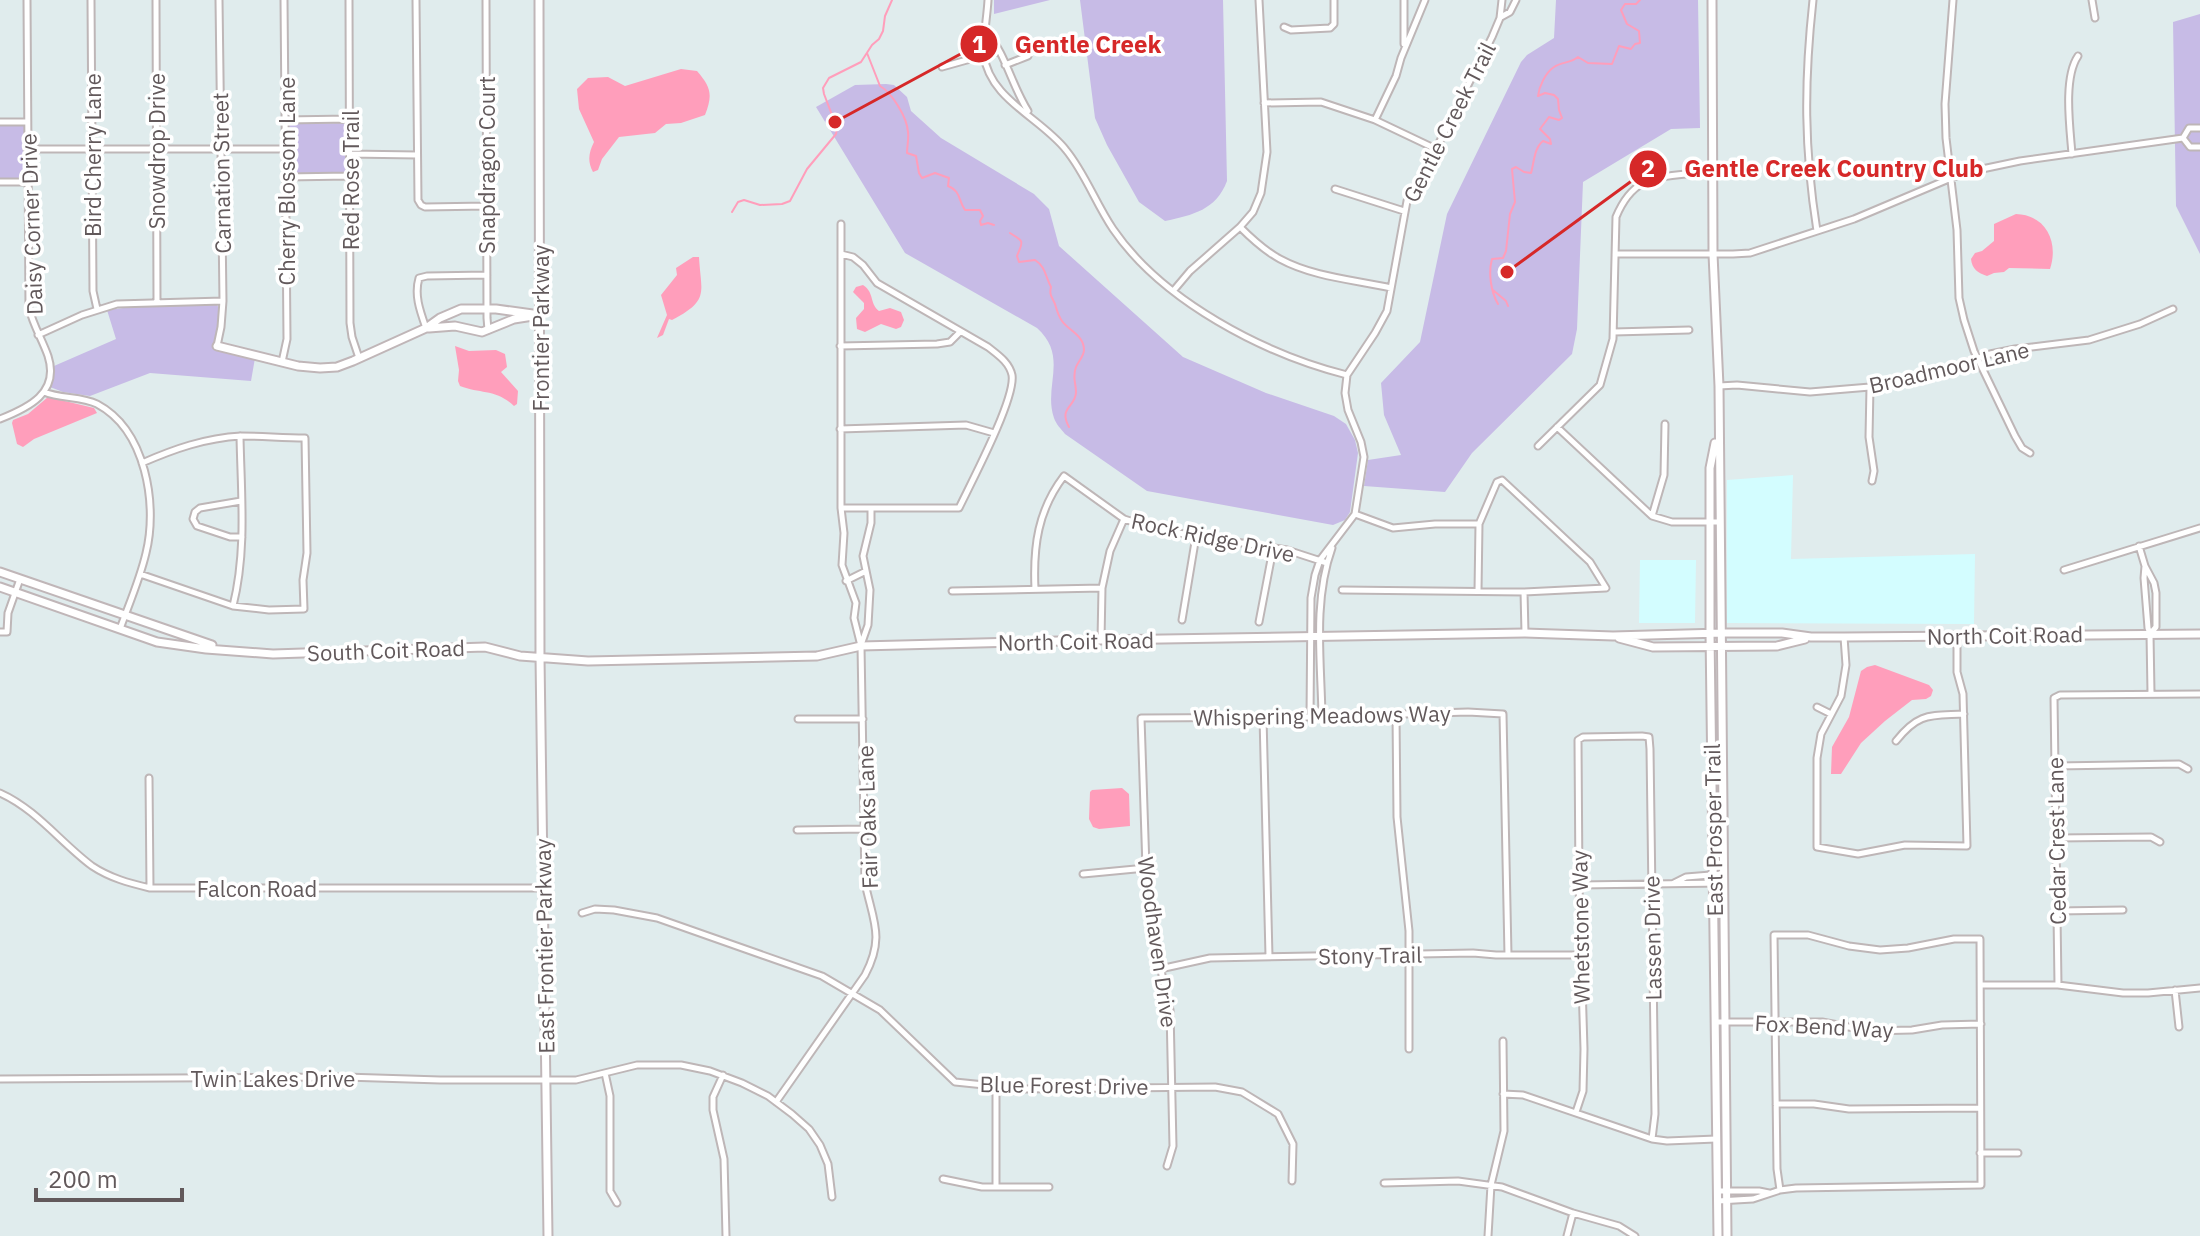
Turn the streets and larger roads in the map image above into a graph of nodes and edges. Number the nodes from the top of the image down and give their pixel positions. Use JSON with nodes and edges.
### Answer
{"nodes":[{"id":1,"x":27,"y":0,"type":"edge"},
{"id":2,"x":91,"y":0,"type":"edge"},
{"id":3,"x":156,"y":0,"type":"edge"},
{"id":4,"x":219,"y":0,"type":"edge"},
{"id":5,"x":284,"y":0,"type":"edge"},
{"id":6,"x":349,"y":0,"type":"edge"},
{"id":7,"x":416,"y":0,"type":"edge"},
{"id":8,"x":486,"y":0,"type":"edge"},
{"id":9,"x":539,"y":0,"type":"edge"},
{"id":10,"x":988,"y":0,"type":"edge"},
{"id":11,"x":1259,"y":0,"type":"edge"},
{"id":12,"x":1334,"y":0,"type":"edge"},
{"id":13,"x":1404,"y":0,"type":"edge"},
{"id":14,"x":1425,"y":0,"type":"edge"},
{"id":15,"x":1502,"y":0,"type":"edge"},
{"id":16,"x":1516,"y":0,"type":"edge"},
{"id":17,"x":1712,"y":0,"type":"edge"},
{"id":18,"x":1813,"y":0,"type":"edge"},
{"id":19,"x":1953,"y":0,"type":"edge"},
{"id":20,"x":2092,"y":0,"type":"edge"},
{"id":21,"x":1404,"y":11,"type":"junction"},
{"id":22,"x":1421,"y":12,"type":"junction"},
{"id":23,"x":1500,"y":18,"type":"junction"},
{"id":24,"x":2095,"y":18,"type":"dead end"},
{"id":25,"x":1284,"y":27,"type":"dead end"},
{"id":26,"x":986,"y":31,"type":"junction"},
{"id":27,"x":1405,"y":49,"type":"junction"},
{"id":28,"x":999,"y":51,"type":"junction"},
{"id":29,"x":984,"y":56,"type":"junction"},
{"id":30,"x":1028,"y":56,"type":"dead end"},
{"id":31,"x":2078,"y":56,"type":"dead end"},
{"id":32,"x":1005,"y":65,"type":"junction"},
{"id":33,"x":942,"y":67,"type":"dead end"},
{"id":34,"x":1264,"y":103,"type":"junction"},
{"id":35,"x":1030,"y":115,"type":"junction"},
{"id":36,"x":349,"y":119,"type":"junction"},
{"id":37,"x":285,"y":120,"type":"junction"},
{"id":38,"x":1375,"y":120,"type":"junction"},
{"id":39,"x":0,"y":122,"type":"edge"},
{"id":40,"x":27,"y":122,"type":"junction"},
{"id":41,"x":2200,"y":128,"type":"edge"},
{"id":42,"x":2183,"y":138,"type":"junction"},
{"id":43,"x":2200,"y":147,"type":"edge"},
{"id":44,"x":27,"y":149,"type":"junction"},
{"id":45,"x":92,"y":149,"type":"junction"},
{"id":46,"x":156,"y":149,"type":"junction"},
{"id":47,"x":221,"y":149,"type":"junction"},
{"id":48,"x":285,"y":149,"type":"junction"},
{"id":49,"x":1436,"y":149,"type":"junction"},
{"id":50,"x":349,"y":154,"type":"junction"},
{"id":51,"x":2072,"y":154,"type":"junction"},
{"id":52,"x":417,"y":155,"type":"junction"},
{"id":53,"x":1686,"y":174,"type":"dead end"},
{"id":54,"x":349,"y":176,"type":"junction"},
{"id":55,"x":286,"y":177,"type":"junction"},
{"id":56,"x":1950,"y":177,"type":"junction"},
{"id":57,"x":0,"y":182,"type":"edge"},
{"id":58,"x":28,"y":182,"type":"junction"},
{"id":59,"x":1335,"y":189,"type":"dead end"},
{"id":60,"x":487,"y":206,"type":"junction"},
{"id":61,"x":1404,"y":211,"type":"junction"},
{"id":62,"x":841,"y":224,"type":"dead end"},
{"id":63,"x":1240,"y":227,"type":"junction"},
{"id":64,"x":1817,"y":231,"type":"junction"},
{"id":65,"x":841,"y":254,"type":"junction"},
{"id":66,"x":1615,"y":254,"type":"junction"},
{"id":67,"x":1713,"y":254,"type":"junction"},
{"id":68,"x":487,"y":275,"type":"junction"},
{"id":69,"x":1392,"y":289,"type":"junction"},
{"id":70,"x":1174,"y":290,"type":"junction"},
{"id":71,"x":223,"y":301,"type":"junction"},
{"id":72,"x":157,"y":302,"type":"junction"},
{"id":73,"x":97,"y":309,"type":"junction"},
{"id":74,"x":487,"y":309,"type":"junction"},
{"id":75,"x":2173,"y":309,"type":"dead end"},
{"id":76,"x":540,"y":315,"type":"junction"},
{"id":77,"x":426,"y":328,"type":"junction"},
{"id":78,"x":488,"y":330,"type":"junction"},
{"id":79,"x":1689,"y":330,"type":"dead end"},
{"id":80,"x":960,"y":332,"type":"junction"},
{"id":81,"x":1614,"y":332,"type":"junction"},
{"id":82,"x":38,"y":335,"type":"junction"},
{"id":83,"x":217,"y":346,"type":"joint"},
{"id":84,"x":840,"y":346,"type":"junction"},
{"id":85,"x":359,"y":358,"type":"junction"},
{"id":86,"x":1978,"y":358,"type":"junction"},
{"id":87,"x":282,"y":362,"type":"junction"},
{"id":88,"x":1347,"y":375,"type":"junction"},
{"id":89,"x":1719,"y":386,"type":"junction"},
{"id":90,"x":1870,"y":387,"type":"junction"},
{"id":91,"x":44,"y":392,"type":"junction"},
{"id":92,"x":0,"y":419,"type":"edge"},
{"id":93,"x":1665,"y":424,"type":"dead end"},
{"id":94,"x":1719,"y":425,"type":"junction"},
{"id":95,"x":1557,"y":427,"type":"junction"},
{"id":96,"x":840,"y":429,"type":"junction"},
{"id":97,"x":994,"y":433,"type":"junction"},
{"id":98,"x":240,"y":436,"type":"junction"},
{"id":99,"x":1538,"y":446,"type":"dead end"},
{"id":100,"x":2030,"y":453,"type":"dead end"},
{"id":101,"x":142,"y":463,"type":"junction"},
{"id":102,"x":1872,"y":481,"type":"dead end"},
{"id":103,"x":241,"y":501,"type":"junction"},
{"id":104,"x":841,"y":508,"type":"junction"},
{"id":105,"x":871,"y":508,"type":"junction"},
{"id":106,"x":1355,"y":514,"type":"junction"},
{"id":107,"x":1652,"y":516,"type":"junction"},
{"id":108,"x":1124,"y":519,"type":"junction"},
{"id":109,"x":1710,"y":522,"type":"junction"},
{"id":110,"x":1720,"y":522,"type":"junction"},
{"id":111,"x":1479,"y":524,"type":"junction"},
{"id":112,"x":2200,"y":528,"type":"edge"},
{"id":113,"x":1196,"y":536,"type":"junction"},
{"id":114,"x":242,"y":537,"type":"junction"},
{"id":115,"x":1335,"y":539,"type":"junction"},
{"id":116,"x":2139,"y":546,"type":"junction"},
{"id":117,"x":1273,"y":549,"type":"junction"},
{"id":118,"x":1320,"y":560,"type":"junction"},
{"id":119,"x":1327,"y":563,"type":"junction"},
{"id":120,"x":2145,"y":566,"type":"junction"},
{"id":121,"x":2064,"y":570,"type":"dead end"},
{"id":122,"x":866,"y":571,"type":"junction"},
{"id":123,"x":0,"y":572,"type":"edge"},
{"id":124,"x":140,"y":574,"type":"junction"},
{"id":125,"x":20,"y":579,"type":"junction"},
{"id":126,"x":846,"y":581,"type":"junction"},
{"id":127,"x":0,"y":587,"type":"edge"},
{"id":128,"x":1102,"y":588,"type":"junction"},
{"id":129,"x":1035,"y":589,"type":"junction"},
{"id":130,"x":1342,"y":590,"type":"dead end"},
{"id":131,"x":952,"y":591,"type":"dead end"},
{"id":132,"x":1478,"y":591,"type":"junction"},
{"id":133,"x":15,"y":592,"type":"junction"},
{"id":134,"x":1524,"y":592,"type":"junction"},
{"id":135,"x":2156,"y":593,"type":"junction"},
{"id":136,"x":2146,"y":594,"type":"junction"},
{"id":137,"x":233,"y":606,"type":"junction"},
{"id":138,"x":855,"y":610,"type":"junction"},
{"id":139,"x":868,"y":611,"type":"junction"},
{"id":140,"x":124,"y":616,"type":"junction"},
{"id":141,"x":1182,"y":620,"type":"dead end"},
{"id":142,"x":1259,"y":622,"type":"dead end"},
{"id":143,"x":120,"y":629,"type":"junction"},
{"id":144,"x":3,"y":632,"type":"edge"},
{"id":145,"x":1525,"y":633,"type":"junction"},
{"id":146,"x":1710,"y":633,"type":"junction"},
{"id":147,"x":1721,"y":633,"type":"junction"},
{"id":148,"x":2150,"y":634,"type":"junction"},
{"id":149,"x":2200,"y":634,"type":"edge"},
{"id":150,"x":1613,"y":636,"type":"junction"},
{"id":151,"x":1957,"y":636,"type":"junction"},
{"id":152,"x":1311,"y":637,"type":"junction"},
{"id":153,"x":1321,"y":637,"type":"junction"},
{"id":154,"x":1811,"y":637,"type":"junction"},
{"id":155,"x":1844,"y":637,"type":"junction"},
{"id":156,"x":1101,"y":640,"type":"junction"},
{"id":157,"x":861,"y":646,"type":"junction"},
{"id":158,"x":1710,"y":646,"type":"junction"},
{"id":159,"x":1721,"y":646,"type":"junction"},
{"id":160,"x":230,"y":650,"type":"junction"},
{"id":161,"x":540,"y":657,"type":"junction"},
{"id":162,"x":2151,"y":693,"type":"junction"},
{"id":163,"x":2200,"y":694,"type":"edge"},
{"id":164,"x":1817,"y":707,"type":"dead end"},
{"id":165,"x":1396,"y":714,"type":"junction"},
{"id":166,"x":1831,"y":714,"type":"junction"},
{"id":167,"x":1964,"y":714,"type":"junction"},
{"id":168,"x":1322,"y":716,"type":"junction"},
{"id":169,"x":1263,"y":717,"type":"junction"},
{"id":170,"x":1310,"y":717,"type":"junction"},
{"id":171,"x":1141,"y":718,"type":"joint"},
{"id":172,"x":798,"y":719,"type":"dead end"},
{"id":173,"x":863,"y":719,"type":"junction"},
{"id":174,"x":1578,"y":740,"type":"joint"},
{"id":175,"x":1896,"y":741,"type":"dead end"},
{"id":176,"x":2056,"y":766,"type":"junction"},
{"id":177,"x":2188,"y":769,"type":"dead end"},
{"id":178,"x":149,"y":778,"type":"dead end"},
{"id":179,"x":0,"y":793,"type":"edge"},
{"id":180,"x":865,"y":829,"type":"junction"},
{"id":181,"x":797,"y":830,"type":"dead end"},
{"id":182,"x":2056,"y":838,"type":"junction"},
{"id":183,"x":2160,"y":842,"type":"dead end"},
{"id":184,"x":1146,"y":868,"type":"junction"},
{"id":185,"x":1083,"y":874,"type":"dead end"},
{"id":186,"x":1713,"y":879,"type":"junction"},
{"id":187,"x":1723,"y":879,"type":"junction"},
{"id":188,"x":1579,"y":885,"type":"junction"},
{"id":189,"x":1652,"y":885,"type":"junction"},
{"id":190,"x":150,"y":888,"type":"junction"},
{"id":191,"x":544,"y":888,"type":"junction"},
{"id":192,"x":2123,"y":910,"type":"dead end"},
{"id":193,"x":2057,"y":911,"type":"junction"},
{"id":194,"x":582,"y":913,"type":"dead end"},
{"id":195,"x":1409,"y":954,"type":"junction"},
{"id":196,"x":1508,"y":955,"type":"junction"},
{"id":197,"x":1580,"y":955,"type":"junction"},
{"id":198,"x":1269,"y":956,"type":"junction"},
{"id":199,"x":1160,"y":969,"type":"junction"},
{"id":200,"x":1981,"y":985,"type":"junction"},
{"id":201,"x":2058,"y":985,"type":"junction"},
{"id":202,"x":2200,"y":988,"type":"edge"},
{"id":203,"x":2175,"y":990,"type":"junction"},
{"id":204,"x":853,"y":993,"type":"junction"},
{"id":205,"x":1775,"y":1021,"type":"junction"},
{"id":206,"x":1715,"y":1022,"type":"junction"},
{"id":207,"x":1726,"y":1022,"type":"junction"},
{"id":208,"x":1981,"y":1024,"type":"junction"},
{"id":209,"x":2179,"y":1027,"type":"dead end"},
{"id":210,"x":1503,"y":1041,"type":"dead end"},
{"id":211,"x":1409,"y":1049,"type":"dead end"},
{"id":212,"x":605,"y":1073,"type":"junction"},
{"id":213,"x":723,"y":1075,"type":"junction"},
{"id":214,"x":0,"y":1079,"type":"edge"},
{"id":215,"x":546,"y":1079,"type":"junction"},
{"id":216,"x":996,"y":1086,"type":"junction"},
{"id":217,"x":1172,"y":1087,"type":"junction"},
{"id":218,"x":1503,"y":1094,"type":"junction"},
{"id":219,"x":776,"y":1102,"type":"junction"},
{"id":220,"x":1776,"y":1104,"type":"junction"},
{"id":221,"x":1980,"y":1108,"type":"junction"},
{"id":222,"x":1576,"y":1112,"type":"junction"},
{"id":223,"x":1652,"y":1139,"type":"junction"},
{"id":224,"x":1717,"y":1139,"type":"junction"},
{"id":225,"x":1980,"y":1153,"type":"junction"},
{"id":226,"x":2018,"y":1153,"type":"dead end"},
{"id":227,"x":1167,"y":1166,"type":"dead end"},
{"id":228,"x":943,"y":1179,"type":"dead end"},
{"id":229,"x":1292,"y":1181,"type":"dead end"},
{"id":230,"x":1384,"y":1183,"type":"dead end"},
{"id":231,"x":1491,"y":1185,"type":"junction"},
{"id":232,"x":996,"y":1187,"type":"junction"},
{"id":233,"x":1049,"y":1187,"type":"dead end"},
{"id":234,"x":1780,"y":1190,"type":"junction"},
{"id":235,"x":1722,"y":1191,"type":"junction"},
{"id":236,"x":1770,"y":1193,"type":"junction"},
{"id":237,"x":832,"y":1197,"type":"dead end"},
{"id":238,"x":1722,"y":1201,"type":"junction"},
{"id":239,"x":617,"y":1203,"type":"dead end"},
{"id":240,"x":1573,"y":1213,"type":"junction"},
{"id":241,"x":548,"y":1236,"type":"edge"},
{"id":242,"x":726,"y":1236,"type":"edge"},
{"id":243,"x":1488,"y":1236,"type":"edge"},
{"id":244,"x":1567,"y":1236,"type":"edge"},
{"id":245,"x":1635,"y":1236,"type":"edge"},
{"id":246,"x":1718,"y":1236,"type":"edge"},
{"id":247,"x":1727,"y":1236,"type":"edge"}],
"edges":[{"from":1,"to":40,"type":"street","name":"Daisy Corner Drive"},
{"from":2,"to":45,"type":"street","name":"Bird Cherry Lane"},
{"from":3,"to":46,"type":"street","name":"Snowdrop Drive"},
{"from":4,"to":47,"type":"street","name":"Carnation Street"},
{"from":5,"to":37,"type":"street","name":"Cherry Blossom Lane"},
{"from":6,"to":36,"type":"street","name":"Red Rose Trail"},
{"from":7,"to":52,"type":"street"},
{"from":8,"to":60,"type":"street","name":"Snapdragon Court"},
{"from":9,"to":76,"type":"street","name":"Frontier Parkway"},
{"from":10,"to":26,"type":"street"},
{"from":11,"to":34,"type":"street"},
{"from":12,"to":25,"type":"street"},
{"from":13,"to":21,"type":"street"},
{"from":14,"to":22,"type":"street"},
{"from":15,"to":23,"type":"street","name":"Gentle Creek Trail"},
{"from":16,"to":23,"type":"street","name":"Gentle Creek Trail"},
{"from":17,"to":67,"type":"street","name":"East Prosper Trail"},
{"from":18,"to":64,"type":"street"},
{"from":19,"to":56,"type":"street"},
{"from":20,"to":24,"type":"street"},
{"from":21,"to":22,"type":"street"},
{"from":21,"to":27,"type":"street"},
{"from":22,"to":27,"type":"street"},
{"from":23,"to":49,"type":"street","name":"Gentle Creek Trail"},
{"from":26,"to":28,"type":"street"},
{"from":26,"to":29,"type":"street"},
{"from":27,"to":38,"type":"street"},
{"from":28,"to":29,"type":"street"},
{"from":28,"to":32,"type":"street"},
{"from":29,"to":33,"type":"street"},
{"from":29,"to":35,"type":"street"},
{"from":30,"to":32,"type":"street"},
{"from":31,"to":51,"type":"street"},
{"from":32,"to":35,"type":"street"},
{"from":34,"to":38,"type":"street"},
{"from":34,"to":63,"type":"street"},
{"from":35,"to":70,"type":"street"},
{"from":36,"to":37,"type":"street"},
{"from":36,"to":50,"type":"street","name":"Red Rose Trail"},
{"from":37,"to":48,"type":"street","name":"Cherry Blossom Lane"},
{"from":38,"to":49,"type":"street"},
{"from":39,"to":40,"type":"street"},
{"from":40,"to":44,"type":"street","name":"Daisy Corner Drive"},
{"from":41,"to":42,"type":"street"},
{"from":42,"to":43,"type":"street"},
{"from":42,"to":51,"type":"street"},
{"from":44,"to":45,"type":"street"},
{"from":44,"to":58,"type":"street","name":"Daisy Corner Drive"},
{"from":45,"to":46,"type":"street"},
{"from":45,"to":73,"type":"street","name":"Bird Cherry Lane"},
{"from":46,"to":47,"type":"street"},
{"from":46,"to":72,"type":"street","name":"Snowdrop Drive"},
{"from":47,"to":48,"type":"street"},
{"from":47,"to":71,"type":"street","name":"Carnation Street"},
{"from":48,"to":55,"type":"street","name":"Cherry Blossom Lane"},
{"from":49,"to":61,"type":"street","name":"Gentle Creek Trail"},
{"from":50,"to":52,"type":"street"},
{"from":50,"to":54,"type":"street","name":"Red Rose Trail"},
{"from":51,"to":56,"type":"street"},
{"from":52,"to":60,"type":"street"},
{"from":53,"to":66,"type":"street"},
{"from":54,"to":55,"type":"street"},
{"from":54,"to":85,"type":"street","name":"Red Rose Trail"},
{"from":55,"to":87,"type":"street","name":"Cherry Blossom Lane"},
{"from":56,"to":64,"type":"street"},
{"from":56,"to":86,"type":"street"},
{"from":57,"to":58,"type":"street"},
{"from":58,"to":82,"type":"street","name":"Daisy Corner Drive"},
{"from":59,"to":61,"type":"street"},
{"from":60,"to":68,"type":"street","name":"Snapdragon Court"},
{"from":61,"to":69,"type":"street","name":"Gentle Creek Trail"},
{"from":62,"to":65,"type":"street","name":"Fair Oaks Lane"},
{"from":63,"to":69,"type":"street"},
{"from":63,"to":70,"type":"street"},
{"from":64,"to":67,"type":"street"},
{"from":65,"to":80,"type":"street"},
{"from":65,"to":84,"type":"street","name":"Fair Oaks Lane"},
{"from":66,"to":67,"type":"street"},
{"from":66,"to":81,"type":"street"},
{"from":67,"to":89,"type":"street","name":"East Prosper Trail"},
{"from":68,"to":74,"type":"street","name":"Snapdragon Court"},
{"from":68,"to":77,"type":"street"},
{"from":69,"to":88,"type":"street","name":"Gentle Creek Trail"},
{"from":70,"to":88,"type":"street"},
{"from":71,"to":72,"type":"street"},
{"from":71,"to":83,"type":"street","name":"Carnation Street"},
{"from":72,"to":73,"type":"street"},
{"from":73,"to":82,"type":"street"},
{"from":74,"to":76,"type":"street"},
{"from":74,"to":77,"type":"street"},
{"from":74,"to":78,"type":"street","name":"Snapdragon Court"},
{"from":75,"to":86,"type":"street","name":"Broadmoor Lane"},
{"from":76,"to":78,"type":"street"},
{"from":76,"to":161,"type":"street","name":"Frontier Parkway"},
{"from":77,"to":78,"type":"street"},
{"from":77,"to":85,"type":"street"},
{"from":79,"to":81,"type":"street"},
{"from":80,"to":84,"type":"street"},
{"from":80,"to":97,"type":"street"},
{"from":81,"to":95,"type":"street"},
{"from":82,"to":91,"type":"street","name":"Daisy Corner Drive"},
{"from":83,"to":87,"type":"street"},
{"from":84,"to":96,"type":"street","name":"Fair Oaks Lane"},
{"from":85,"to":87,"type":"street"},
{"from":86,"to":90,"type":"street","name":"Broadmoor Lane"},
{"from":86,"to":100,"type":"street"},
{"from":88,"to":106,"type":"street"},
{"from":89,"to":90,"type":"street","name":"Broadmoor Lane"},
{"from":89,"to":94,"type":"street","name":"East Prosper Trail"},
{"from":90,"to":102,"type":"street"},
{"from":91,"to":92,"type":"street"},
{"from":91,"to":101,"type":"street"},
{"from":93,"to":107,"type":"street"},
{"from":94,"to":109,"type":"street","name":"East Prosper Trail"},
{"from":94,"to":110,"type":"street","name":"East Prosper Trail"},
{"from":95,"to":99,"type":"street"},
{"from":95,"to":107,"type":"street"},
{"from":96,"to":97,"type":"street"},
{"from":96,"to":104,"type":"street","name":"Fair Oaks Lane"},
{"from":97,"to":105,"type":"street"},
{"from":98,"to":101,"type":"street"},
{"from":98,"to":103,"type":"street"},
{"from":98,"to":137,"type":"street"},
{"from":101,"to":124,"type":"street"},
{"from":103,"to":114,"type":"street"},
{"from":103,"to":114,"type":"street"},
{"from":104,"to":105,"type":"street"},
{"from":104,"to":126,"type":"street","name":"Fair Oaks Lane"},
{"from":105,"to":122,"type":"street","name":"Fair Oaks Lane"},
{"from":106,"to":111,"type":"street"},
{"from":106,"to":115,"type":"street"},
{"from":107,"to":109,"type":"street"},
{"from":108,"to":113,"type":"street","name":"Rock Ridge Drive"},
{"from":108,"to":128,"type":"street"},
{"from":108,"to":129,"type":"street","name":"Rock Ridge Drive"},
{"from":109,"to":110,"type":"street"},
{"from":109,"to":146,"type":"street","name":"East Prosper Trail"},
{"from":110,"to":147,"type":"street","name":"East Prosper Trail"},
{"from":111,"to":132,"type":"street"},
{"from":111,"to":134,"type":"street"},
{"from":112,"to":116,"type":"street"},
{"from":113,"to":117,"type":"street","name":"Rock Ridge Drive"},
{"from":113,"to":141,"type":"street"},
{"from":114,"to":137,"type":"street"},
{"from":115,"to":118,"type":"street"},
{"from":115,"to":119,"type":"street"},
{"from":116,"to":120,"type":"street"},
{"from":116,"to":121,"type":"street"},
{"from":117,"to":118,"type":"street","name":"Rock Ridge Drive"},
{"from":117,"to":142,"type":"street"},
{"from":118,"to":119,"type":"street","name":"Rock Ridge Drive"},
{"from":118,"to":152,"type":"street"},
{"from":119,"to":153,"type":"street"},
{"from":120,"to":135,"type":"street"},
{"from":120,"to":136,"type":"street"},
{"from":122,"to":126,"type":"street"},
{"from":122,"to":139,"type":"street","name":"Fair Oaks Lane"},
{"from":123,"to":125,"type":"street","name":"South Coit Road"},
{"from":124,"to":137,"type":"street"},
{"from":124,"to":140,"type":"street"},
{"from":125,"to":133,"type":"street"},
{"from":125,"to":140,"type":"street","name":"South Coit Road"},
{"from":126,"to":138,"type":"street","name":"Fair Oaks Lane"},
{"from":127,"to":133,"type":"street","name":"South Coit Road"},
{"from":128,"to":129,"type":"street"},
{"from":128,"to":156,"type":"street"},
{"from":129,"to":131,"type":"street"},
{"from":130,"to":132,"type":"street"},
{"from":132,"to":134,"type":"street"},
{"from":133,"to":143,"type":"street","name":"South Coit Road"},
{"from":133,"to":144,"type":"street"},
{"from":134,"to":145,"type":"street"},
{"from":135,"to":136,"type":"street"},
{"from":135,"to":148,"type":"street"},
{"from":136,"to":148,"type":"street"},
{"from":138,"to":139,"type":"street"},
{"from":138,"to":157,"type":"street","name":"Fair Oaks Lane"},
{"from":139,"to":157,"type":"street","name":"Fair Oaks Lane"},
{"from":140,"to":143,"type":"street"},
{"from":140,"to":160,"type":"street","name":"South Coit Road"},
{"from":143,"to":160,"type":"street","name":"South Coit Road"},
{"from":145,"to":150,"type":"street","name":"North Coit Road"},
{"from":145,"to":153,"type":"street","name":"North Coit Road"},
{"from":146,"to":147,"type":"street","name":"North Coit Road"},
{"from":146,"to":150,"type":"street","name":"North Coit Road"},
{"from":146,"to":158,"type":"street","name":"East Prosper Trail"},
{"from":147,"to":154,"type":"street","name":"North Coit Road"},
{"from":147,"to":159,"type":"street","name":"East Prosper Trail"},
{"from":148,"to":149,"type":"street","name":"North Coit Road"},
{"from":148,"to":151,"type":"street","name":"North Coit Road"},
{"from":148,"to":162,"type":"street"},
{"from":150,"to":158,"type":"street","name":"North Coit Road"},
{"from":151,"to":155,"type":"street","name":"North Coit Road"},
{"from":151,"to":167,"type":"street"},
{"from":152,"to":153,"type":"street","name":"North Coit Road"},
{"from":152,"to":156,"type":"street","name":"North Coit Road"},
{"from":152,"to":170,"type":"street"},
{"from":153,"to":168,"type":"street"},
{"from":154,"to":155,"type":"street","name":"North Coit Road"},
{"from":154,"to":159,"type":"street","name":"North Coit Road"},
{"from":155,"to":166,"type":"street"},
{"from":156,"to":157,"type":"street","name":"North Coit Road"},
{"from":157,"to":161,"type":"street","name":"North Coit Road"},
{"from":157,"to":173,"type":"street","name":"Fair Oaks Lane"},
{"from":158,"to":159,"type":"street","name":"North Coit Road"},
{"from":158,"to":186,"type":"street","name":"East Prosper Trail"},
{"from":159,"to":187,"type":"street","name":"East Prosper Trail"},
{"from":160,"to":161,"type":"street","name":"South Coit Road"},
{"from":161,"to":191,"type":"street","name":"East Frontier Parkway"},
{"from":162,"to":163,"type":"street"},
{"from":162,"to":176,"type":"street","name":"Cedar Crest Lane"},
{"from":164,"to":166,"type":"street"},
{"from":165,"to":168,"type":"street","name":"Whispering Meadows Way"},
{"from":165,"to":195,"type":"street"},
{"from":165,"to":196,"type":"street","name":"Whispering Meadows Way"},
{"from":166,"to":167,"type":"street"},
{"from":167,"to":175,"type":"street"},
{"from":168,"to":170,"type":"street","name":"Whispering Meadows Way"},
{"from":169,"to":170,"type":"street","name":"Whispering Meadows Way"},
{"from":169,"to":171,"type":"street","name":"Whispering Meadows Way"},
{"from":169,"to":198,"type":"street"},
{"from":171,"to":184,"type":"street","name":"Woodhaven Drive"},
{"from":172,"to":173,"type":"street"},
{"from":173,"to":180,"type":"street","name":"Fair Oaks Lane"},
{"from":174,"to":188,"type":"street","name":"Whetstone Way"},
{"from":174,"to":189,"type":"street","name":"Lassen Drive"},
{"from":176,"to":177,"type":"street"},
{"from":176,"to":182,"type":"street","name":"Cedar Crest Lane"},
{"from":178,"to":190,"type":"street"},
{"from":179,"to":190,"type":"street","name":"Falcon Road"},
{"from":180,"to":181,"type":"street"},
{"from":180,"to":204,"type":"street","name":"Fair Oaks Lane"},
{"from":182,"to":183,"type":"street"},
{"from":182,"to":193,"type":"street","name":"Cedar Crest Lane"},
{"from":184,"to":185,"type":"street"},
{"from":184,"to":199,"type":"street","name":"Woodhaven Drive"},
{"from":186,"to":187,"type":"street"},
{"from":186,"to":189,"type":"street"},
{"from":186,"to":206,"type":"street","name":"East Prosper Trail"},
{"from":187,"to":207,"type":"street","name":"East Prosper Trail"},
{"from":188,"to":189,"type":"street"},
{"from":188,"to":197,"type":"street","name":"Whetstone Way"},
{"from":189,"to":223,"type":"street","name":"Lassen Drive"},
{"from":190,"to":191,"type":"street","name":"Falcon Road"},
{"from":191,"to":215,"type":"street","name":"East Frontier Parkway"},
{"from":192,"to":193,"type":"street"},
{"from":193,"to":201,"type":"street","name":"Cedar Crest Lane"},
{"from":194,"to":204,"type":"street","name":"Blue Forest Drive"},
{"from":195,"to":196,"type":"street","name":"Stony Trail"},
{"from":195,"to":198,"type":"street","name":"Stony Trail"},
{"from":195,"to":211,"type":"street"},
{"from":196,"to":197,"type":"street","name":"Stony Trail"},
{"from":197,"to":222,"type":"street","name":"Whetstone Way"},
{"from":198,"to":199,"type":"street","name":"Stony Trail"},
{"from":199,"to":217,"type":"street","name":"Woodhaven Drive"},
{"from":200,"to":201,"type":"street"},
{"from":200,"to":205,"type":"street"},
{"from":200,"to":208,"type":"street"},
{"from":201,"to":203,"type":"street"},
{"from":202,"to":203,"type":"street"},
{"from":203,"to":209,"type":"street"},
{"from":204,"to":216,"type":"street","name":"Blue Forest Drive"},
{"from":204,"to":219,"type":"street","name":"Fair Oaks Lane"},
{"from":205,"to":207,"type":"street","name":"Fox Bend Way"},
{"from":205,"to":208,"type":"street","name":"Fox Bend Way"},
{"from":205,"to":220,"type":"street"},
{"from":206,"to":207,"type":"street","name":"Fox Bend Way"},
{"from":206,"to":224,"type":"street","name":"East Prosper Trail"},
{"from":207,"to":235,"type":"street","name":"East Prosper Trail"},
{"from":208,"to":221,"type":"street"},
{"from":210,"to":218,"type":"street"},
{"from":212,"to":213,"type":"street","name":"Twin Lakes Drive"},
{"from":212,"to":215,"type":"street","name":"Twin Lakes Drive"},
{"from":212,"to":239,"type":"street"},
{"from":213,"to":219,"type":"street","name":"Twin Lakes Drive"},
{"from":213,"to":242,"type":"street"},
{"from":214,"to":215,"type":"street","name":"Twin Lakes Drive"},
{"from":215,"to":241,"type":"street","name":"East Frontier Parkway"},
{"from":216,"to":217,"type":"street","name":"Blue Forest Drive"},
{"from":216,"to":232,"type":"street"},
{"from":217,"to":227,"type":"street","name":"Woodhaven Drive"},
{"from":217,"to":229,"type":"street","name":"Blue Forest Drive"},
{"from":218,"to":222,"type":"street"},
{"from":218,"to":231,"type":"street"},
{"from":219,"to":237,"type":"street","name":"Twin Lakes Drive"},
{"from":220,"to":221,"type":"street"},
{"from":220,"to":234,"type":"street"},
{"from":221,"to":225,"type":"street"},
{"from":222,"to":223,"type":"street"},
{"from":223,"to":224,"type":"street"},
{"from":224,"to":235,"type":"street","name":"East Prosper Trail"},
{"from":225,"to":226,"type":"street"},
{"from":225,"to":234,"type":"street"},
{"from":228,"to":232,"type":"street"},
{"from":230,"to":231,"type":"street"},
{"from":231,"to":240,"type":"street"},
{"from":231,"to":243,"type":"street"},
{"from":232,"to":233,"type":"street"},
{"from":234,"to":236,"type":"street"},
{"from":235,"to":236,"type":"street"},
{"from":235,"to":238,"type":"street","name":"East Prosper Trail"},
{"from":236,"to":238,"type":"street"},
{"from":238,"to":246,"type":"street","name":"East Prosper Trail"},
{"from":238,"to":247,"type":"street","name":"East Prosper Trail"},
{"from":240,"to":244,"type":"street"},
{"from":240,"to":245,"type":"street"}]}
